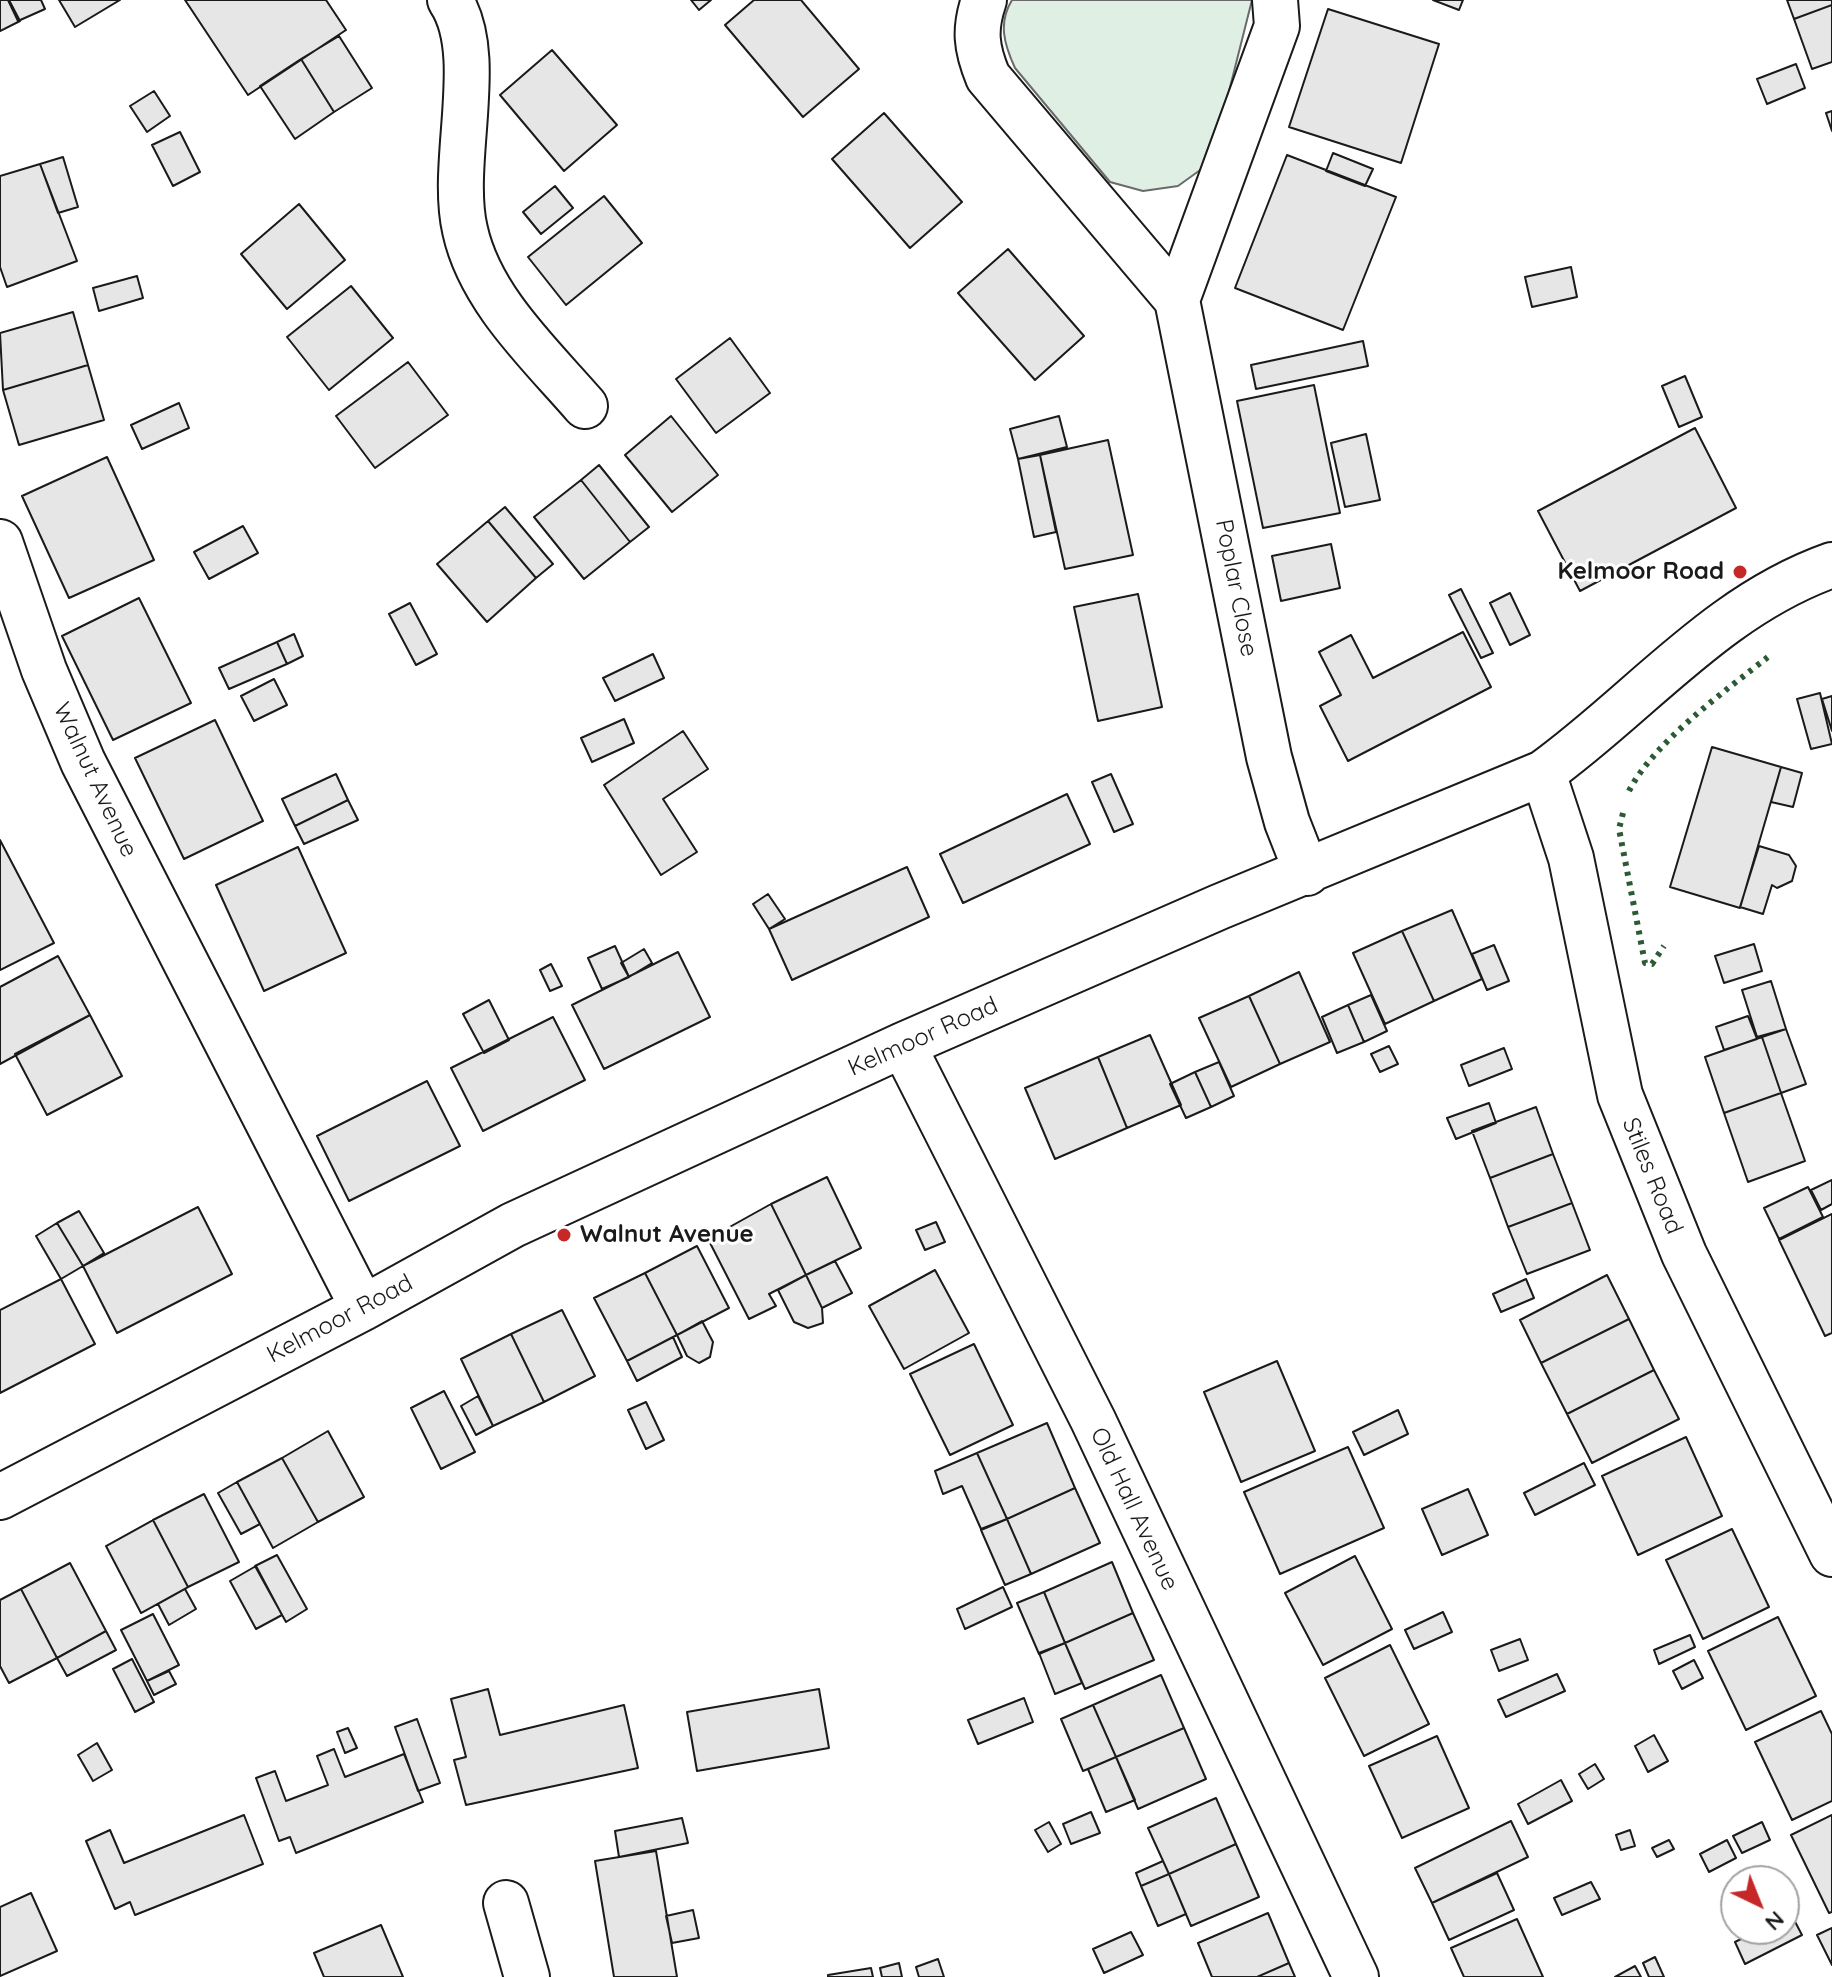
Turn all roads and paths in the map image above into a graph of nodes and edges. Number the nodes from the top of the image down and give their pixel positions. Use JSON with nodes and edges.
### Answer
{"nodes":[{"id":1,"x":450,"y":0,"type":"edge"},
{"id":2,"x":984,"y":0,"type":"edge"},
{"id":3,"x":1275,"y":0,"type":"edge"},
{"id":4,"x":1177,"y":300,"type":"junction"},
{"id":5,"x":585,"y":406,"type":"dead end"},
{"id":6,"x":0,"y":542,"type":"edge"},
{"id":7,"x":1832,"y":565,"type":"edge"},
{"id":8,"x":1543,"y":773,"type":"junction"},
{"id":9,"x":1307,"y":873,"type":"junction"},
{"id":10,"x":903,"y":1045,"type":"junction"},
{"id":11,"x":363,"y":1308,"type":"junction"},
{"id":12,"x":0,"y":1497,"type":"edge"},
{"id":13,"x":1832,"y":1554,"type":"edge"},
{"id":14,"x":506,"y":1903,"type":"dead end"},
{"id":15,"x":527,"y":1977,"type":"edge"},
{"id":16,"x":1356,"y":1977,"type":"edge"}],
"edges":[{"from":1,"to":5,"type":"street"},
{"from":2,"to":4,"type":"street","name":"Poplar Close"},
{"from":3,"to":4,"type":"street"},
{"from":4,"to":9,"type":"street","name":"Poplar Close"},
{"from":6,"to":11,"type":"street","name":"Walnut Avenue"},
{"from":7,"to":8,"type":"street","name":"Kelmoor Road"},
{"from":8,"to":9,"type":"street","name":"Kelmoor Road"},
{"from":8,"to":13,"type":"street","name":"Stiles Road"},
{"from":9,"to":10,"type":"street","name":"Kelmoor Road"},
{"from":10,"to":11,"type":"street","name":"Kelmoor Road"},
{"from":10,"to":16,"type":"street","name":"Old Hall Avenue"},
{"from":11,"to":12,"type":"street","name":"Kelmoor Road"},
{"from":14,"to":15,"type":"street"}]}
